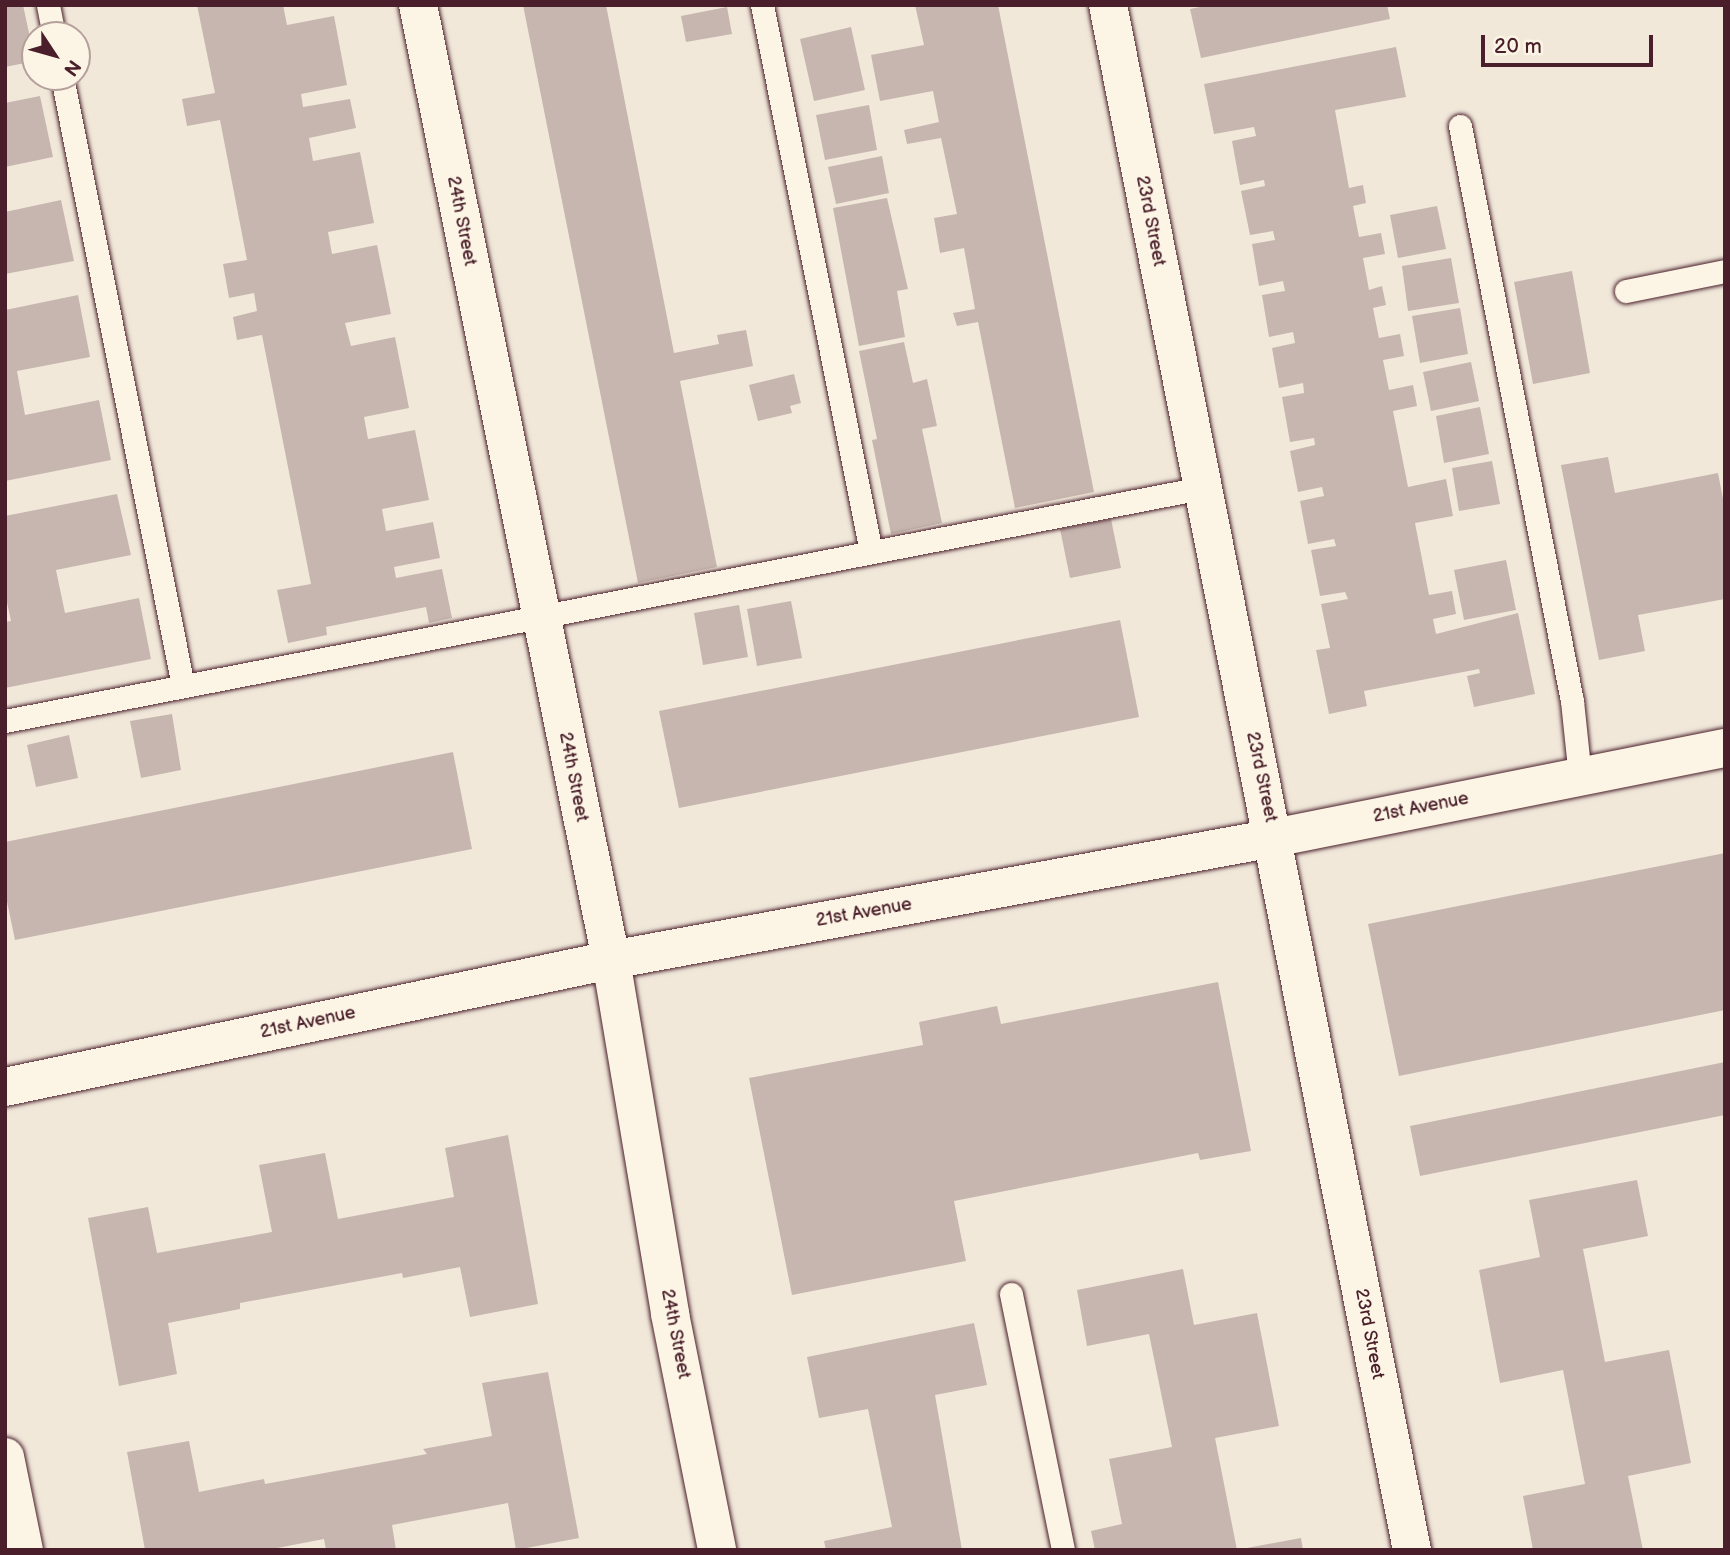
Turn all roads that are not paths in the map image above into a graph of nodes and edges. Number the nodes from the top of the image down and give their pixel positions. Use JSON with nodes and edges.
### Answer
{"nodes":[{"id":1,"x":418,"y":5,"type":"edge"},
{"id":2,"x":762,"y":5,"type":"edge"},
{"id":3,"x":1108,"y":5,"type":"edge"},
{"id":4,"x":65,"y":91,"type":"edge"},
{"id":5,"x":1460,"y":126,"type":"dead end"},
{"id":6,"x":1725,"y":271,"type":"edge"},
{"id":7,"x":1626,"y":291,"type":"dead end"},
{"id":8,"x":1202,"y":488,"type":"junction"},
{"id":9,"x":871,"y":552,"type":"junction"},
{"id":10,"x":541,"y":616,"type":"junction"},
{"id":11,"x":183,"y":686,"type":"junction"},
{"id":12,"x":5,"y":721,"type":"edge"},
{"id":13,"x":1725,"y":748,"type":"edge"},
{"id":14,"x":1580,"y":776,"type":"junction"},
{"id":15,"x":1274,"y":838,"type":"junction"},
{"id":16,"x":611,"y":960,"type":"junction"},
{"id":17,"x":5,"y":1087,"type":"edge"},
{"id":18,"x":1011,"y":1294,"type":"dead end"},
{"id":19,"x":5,"y":1457,"type":"edge"},
{"id":20,"x":24,"y":1550,"type":"edge"},
{"id":21,"x":717,"y":1550,"type":"edge"},
{"id":22,"x":1063,"y":1550,"type":"edge"},
{"id":23,"x":1412,"y":1550,"type":"edge"}],
"edges":[{"from":1,"to":10,"type":"street","name":"24th Street"},
{"from":2,"to":9,"type":"lane"},
{"from":3,"to":8,"type":"street","name":"23rd Street"},
{"from":4,"to":11,"type":"lane"},
{"from":5,"to":14,"type":"lane"},
{"from":6,"to":7,"type":"lane"},
{"from":8,"to":9,"type":"lane"},
{"from":8,"to":15,"type":"street","name":"23rd Street"},
{"from":9,"to":10,"type":"lane"},
{"from":10,"to":11,"type":"lane"},
{"from":10,"to":16,"type":"street","name":"24th Street"},
{"from":11,"to":12,"type":"lane"},
{"from":13,"to":14,"type":"street","name":"21st Avenue"},
{"from":14,"to":15,"type":"street","name":"21st Avenue"},
{"from":15,"to":16,"type":"street","name":"21st Avenue"},
{"from":15,"to":23,"type":"street","name":"23rd Street"},
{"from":16,"to":17,"type":"street","name":"21st Avenue"},
{"from":16,"to":21,"type":"street","name":"24th Street"},
{"from":18,"to":22,"type":"lane"},
{"from":19,"to":20,"type":"street"}]}
